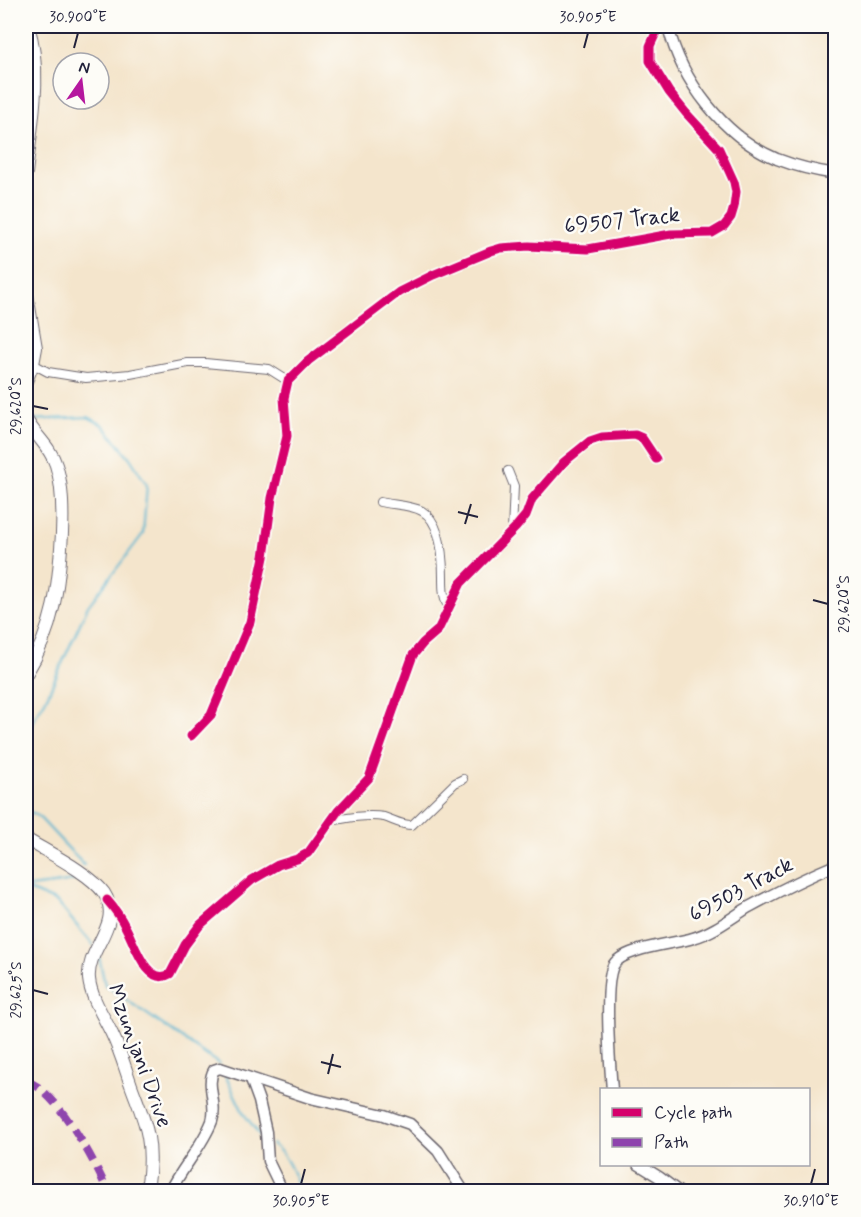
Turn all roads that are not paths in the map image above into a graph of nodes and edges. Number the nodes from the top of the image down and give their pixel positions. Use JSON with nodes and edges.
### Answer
{"nodes":[{"id":1,"x":28,"y":26,"type":"edge"},
{"id":2,"x":659,"y":26,"type":"edge"},
{"id":3,"x":669,"y":26,"type":"edge"},
{"id":4,"x":26,"y":173,"type":"edge"},
{"id":5,"x":836,"y":174,"type":"edge"},
{"id":6,"x":26,"y":289,"type":"edge"},
{"id":7,"x":33,"y":364,"type":"junction"},
{"id":8,"x":26,"y":381,"type":"edge"},
{"id":9,"x":288,"y":381,"type":"junction"},
{"id":10,"x":26,"y":419,"type":"edge"},
{"id":11,"x":656,"y":459,"type":"dead end"},
{"id":12,"x":508,"y":471,"type":"dead end"},
{"id":13,"x":380,"y":502,"type":"dead end"},
{"id":14,"x":512,"y":531,"type":"junction"},
{"id":15,"x":449,"y":609,"type":"junction"},
{"id":16,"x":26,"y":674,"type":"edge"},
{"id":17,"x":191,"y":736,"type":"dead end"},
{"id":18,"x":463,"y":779,"type":"dead end"},
{"id":19,"x":330,"y":821,"type":"junction"},
{"id":20,"x":26,"y":839,"type":"edge"},
{"id":21,"x":836,"y":865,"type":"edge"},
{"id":22,"x":107,"y":900,"type":"junction"},
{"id":23,"x":251,"y":1079,"type":"junction"},
{"id":24,"x":612,"y":1088,"type":"edge"},
{"id":25,"x":641,"y":1166,"type":"edge"},
{"id":26,"x":146,"y":1191,"type":"edge"},
{"id":27,"x":170,"y":1191,"type":"edge"},
{"id":28,"x":283,"y":1191,"type":"edge"},
{"id":29,"x":464,"y":1191,"type":"edge"},
{"id":30,"x":679,"y":1191,"type":"edge"}],
"edges":[{"from":1,"to":4,"type":"main road"},
{"from":2,"to":9,"type":"street","name":"69507 Track"},
{"from":3,"to":5,"type":"street"},
{"from":6,"to":7,"type":"main road"},
{"from":7,"to":8,"type":"main road"},
{"from":7,"to":9,"type":"street"},
{"from":9,"to":17,"type":"street"},
{"from":10,"to":16,"type":"main road"},
{"from":11,"to":14,"type":"street"},
{"from":12,"to":14,"type":"street"},
{"from":13,"to":15,"type":"street"},
{"from":14,"to":15,"type":"street"},
{"from":15,"to":19,"type":"street"},
{"from":18,"to":19,"type":"street"},
{"from":19,"to":22,"type":"street"},
{"from":20,"to":22,"type":"main road"},
{"from":21,"to":24,"type":"street","name":"69503 Track"},
{"from":22,"to":26,"type":"main road","name":"Mzunjani Drive"},
{"from":23,"to":27,"type":"street"},
{"from":23,"to":28,"type":"street"},
{"from":23,"to":29,"type":"street"},
{"from":25,"to":30,"type":"street"}]}
